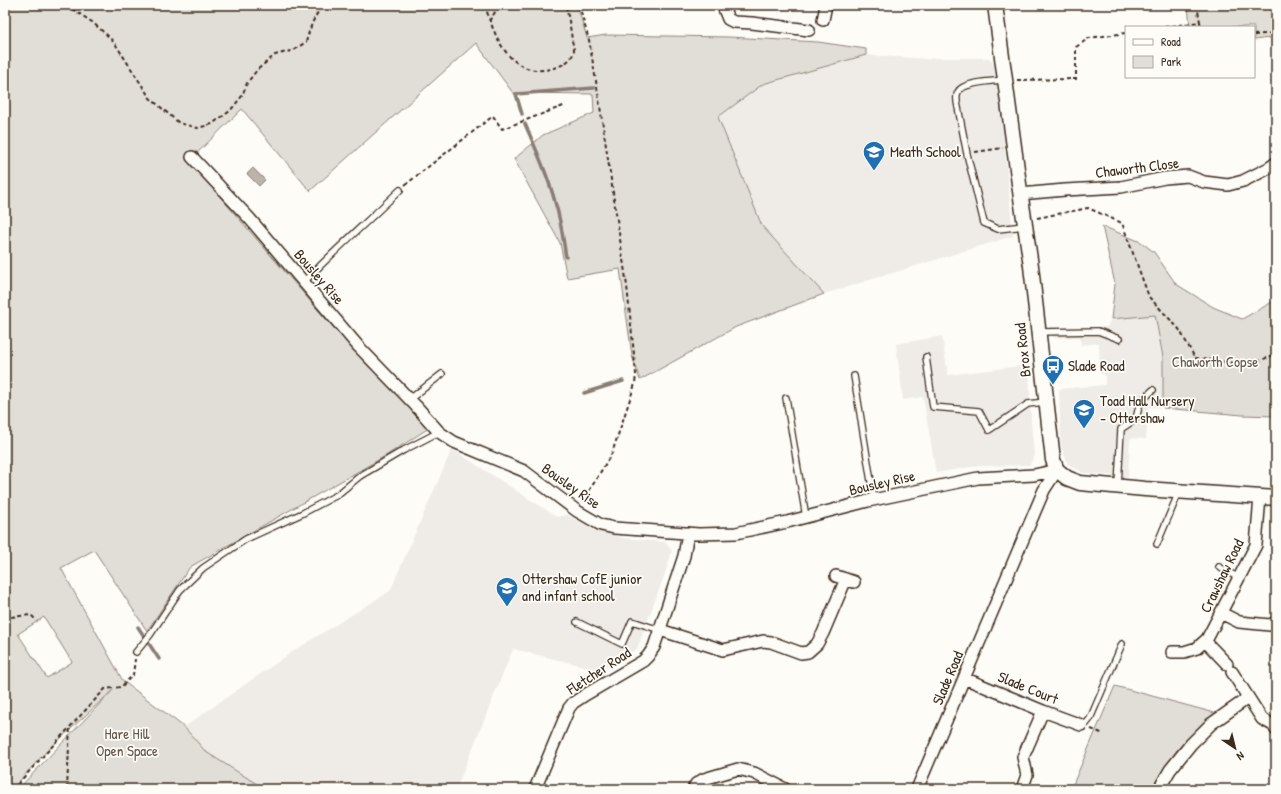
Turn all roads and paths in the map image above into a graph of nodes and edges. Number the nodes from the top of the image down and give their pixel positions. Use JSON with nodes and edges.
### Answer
{"nodes":[{"id":1,"x":66,"y":5,"type":"edge"},
{"id":2,"x":324,"y":5,"type":"edge"},
{"id":3,"x":485,"y":5,"type":"edge"},
{"id":4,"x":500,"y":5,"type":"edge"},
{"id":5,"x":566,"y":5,"type":"edge"},
{"id":6,"x":579,"y":5,"type":"edge"},
{"id":7,"x":724,"y":5,"type":"edge"},
{"id":8,"x":826,"y":5,"type":"edge"},
{"id":9,"x":995,"y":5,"type":"edge"},
{"id":10,"x":1197,"y":5,"type":"edge"},
{"id":11,"x":823,"y":20,"type":"dead end"},
{"id":12,"x":490,"y":21,"type":"junction"},
{"id":13,"x":1200,"y":22,"type":"junction"},
{"id":14,"x":1172,"y":26,"type":"edge"},
{"id":15,"x":1201,"y":26,"type":"edge"},
{"id":16,"x":809,"y":30,"type":"dead end"},
{"id":17,"x":1125,"y":33,"type":"edge"},
{"id":18,"x":1276,"y":33,"type":"edge"},
{"id":19,"x":1255,"y":35,"type":"edge"},
{"id":20,"x":1005,"y":80,"type":"junction"},
{"id":21,"x":566,"y":105,"type":"dead end"},
{"id":22,"x":1014,"y":147,"type":"junction"},
{"id":23,"x":967,"y":154,"type":"junction"},
{"id":24,"x":192,"y":157,"type":"dead end"},
{"id":25,"x":1276,"y":163,"type":"edge"},
{"id":26,"x":400,"y":190,"type":"joint"},
{"id":27,"x":1020,"y":194,"type":"junction"},
{"id":28,"x":1024,"y":223,"type":"junction"},
{"id":29,"x":304,"y":282,"type":"junction"},
{"id":30,"x":1038,"y":332,"type":"junction"},
{"id":31,"x":1119,"y":339,"type":"dead end"},
{"id":32,"x":1276,"y":354,"type":"edge"},
{"id":33,"x":926,"y":358,"type":"dead end"},
{"id":34,"x":442,"y":374,"type":"dead end"},
{"id":35,"x":854,"y":376,"type":"dead end"},
{"id":36,"x":1153,"y":390,"type":"dead end"},
{"id":37,"x":786,"y":398,"type":"dead end"},
{"id":38,"x":410,"y":399,"type":"junction"},
{"id":39,"x":1045,"y":402,"type":"junction"},
{"id":40,"x":439,"y":432,"type":"junction"},
{"id":41,"x":1057,"y":470,"type":"junction"},
{"id":42,"x":1118,"y":487,"type":"junction"},
{"id":43,"x":1179,"y":492,"type":"junction"},
{"id":44,"x":1260,"y":497,"type":"junction"},
{"id":45,"x":1276,"y":498,"type":"edge"},
{"id":46,"x":874,"y":500,"type":"junction"},
{"id":47,"x":577,"y":511,"type":"junction"},
{"id":48,"x":806,"y":517,"type":"junction"},
{"id":49,"x":688,"y":533,"type":"junction"},
{"id":50,"x":1157,"y":544,"type":"dead end"},
{"id":51,"x":1219,"y":567,"type":"dead end"},
{"id":52,"x":1239,"y":578,"type":"junction"},
{"id":53,"x":845,"y":579,"type":"dead end"},
{"id":54,"x":1221,"y":613,"type":"junction"},
{"id":55,"x":5,"y":620,"type":"edge"},
{"id":56,"x":37,"y":621,"type":"dead end"},
{"id":57,"x":576,"y":622,"type":"dead end"},
{"id":58,"x":1276,"y":622,"type":"edge"},
{"id":59,"x":660,"y":630,"type":"junction"},
{"id":60,"x":1205,"y":641,"type":"junction"},
{"id":61,"x":1122,"y":644,"type":"dead end"},
{"id":62,"x":136,"y":652,"type":"joint"},
{"id":63,"x":1172,"y":652,"type":"dead end"},
{"id":64,"x":964,"y":678,"type":"junction"},
{"id":65,"x":1248,"y":698,"type":"junction"},
{"id":66,"x":1043,"y":711,"type":"junction"},
{"id":67,"x":1081,"y":725,"type":"joint"},
{"id":68,"x":70,"y":726,"type":"junction"},
{"id":69,"x":1276,"y":730,"type":"edge"},
{"id":70,"x":13,"y":789,"type":"edge"},
{"id":71,"x":67,"y":789,"type":"edge"},
{"id":72,"x":536,"y":789,"type":"edge"},
{"id":73,"x":693,"y":789,"type":"edge"},
{"id":74,"x":785,"y":789,"type":"edge"},
{"id":75,"x":917,"y":789,"type":"edge"},
{"id":76,"x":1022,"y":789,"type":"edge"},
{"id":77,"x":1159,"y":789,"type":"edge"}],
"edges":[{"from":1,"to":2,"type":"path"},
{"from":3,"to":12,"type":"path"},
{"from":4,"to":12,"type":"path"},
{"from":5,"to":12,"type":"path"},
{"from":6,"to":47,"type":"path"},
{"from":7,"to":16,"type":"street"},
{"from":8,"to":11,"type":"street"},
{"from":9,"to":20,"type":"street","name":"Brox Road"},
{"from":10,"to":13,"type":"path"},
{"from":13,"to":14,"type":"path"},
{"from":13,"to":15,"type":"path"},
{"from":17,"to":20,"type":"path"},
{"from":18,"to":19,"type":"path"},
{"from":20,"to":22,"type":"street","name":"Brox Road"},
{"from":20,"to":23,"type":"lane"},
{"from":21,"to":26,"type":"path"},
{"from":22,"to":23,"type":"path"},
{"from":22,"to":27,"type":"street","name":"Brox Road"},
{"from":23,"to":28,"type":"lane"},
{"from":24,"to":29,"type":"street","name":"Bousley Rise"},
{"from":25,"to":27,"type":"street","name":"Chaworth Close"},
{"from":26,"to":29,"type":"lane"},
{"from":27,"to":28,"type":"street","name":"Brox Road"},
{"from":28,"to":30,"type":"street","name":"Brox Road"},
{"from":28,"to":32,"type":"path"},
{"from":29,"to":38,"type":"street","name":"Bousley Rise"},
{"from":30,"to":31,"type":"lane"},
{"from":30,"to":39,"type":"street","name":"Brox Road"},
{"from":33,"to":39,"type":"lane"},
{"from":34,"to":38,"type":"lane"},
{"from":35,"to":46,"type":"lane"},
{"from":36,"to":42,"type":"lane"},
{"from":37,"to":48,"type":"lane"},
{"from":38,"to":40,"type":"street","name":"Bousley Rise"},
{"from":39,"to":41,"type":"street","name":"Brox Road"},
{"from":40,"to":47,"type":"street","name":"Bousley Rise"},
{"from":40,"to":62,"type":"lane"},
{"from":41,"to":42,"type":"street"},
{"from":41,"to":46,"type":"street","name":"Bousley Rise"},
{"from":41,"to":64,"type":"street","name":"Slade Road"},
{"from":42,"to":43,"type":"street"},
{"from":43,"to":44,"type":"street"},
{"from":43,"to":50,"type":"lane"},
{"from":44,"to":45,"type":"street"},
{"from":44,"to":52,"type":"street","name":"Crawshaw Road"},
{"from":46,"to":48,"type":"street","name":"Bousley Rise"},
{"from":47,"to":49,"type":"street","name":"Bousley Rise"},
{"from":48,"to":49,"type":"street","name":"Bousley Rise"},
{"from":49,"to":59,"type":"street","name":"Fletcher Road"},
{"from":51,"to":52,"type":"lane"},
{"from":52,"to":54,"type":"street","name":"Crawshaw Road"},
{"from":53,"to":59,"type":"street"},
{"from":54,"to":58,"type":"street"},
{"from":54,"to":60,"type":"street","name":"Crawshaw Road"},
{"from":55,"to":56,"type":"path"},
{"from":57,"to":59,"type":"lane"},
{"from":59,"to":72,"type":"street","name":"Fletcher Road"},
{"from":60,"to":63,"type":"street","name":"Crawshaw Road"},
{"from":60,"to":65,"type":"street"},
{"from":61,"to":67,"type":"lane"},
{"from":62,"to":68,"type":"path"},
{"from":64,"to":66,"type":"street","name":"Slade Court"},
{"from":64,"to":75,"type":"street","name":"Slade Road"},
{"from":65,"to":69,"type":"street"},
{"from":65,"to":77,"type":"street"},
{"from":66,"to":67,"type":"street","name":"Slade Court"},
{"from":66,"to":76,"type":"street"},
{"from":68,"to":70,"type":"path"},
{"from":68,"to":71,"type":"path"},
{"from":73,"to":74,"type":"street"}]}
